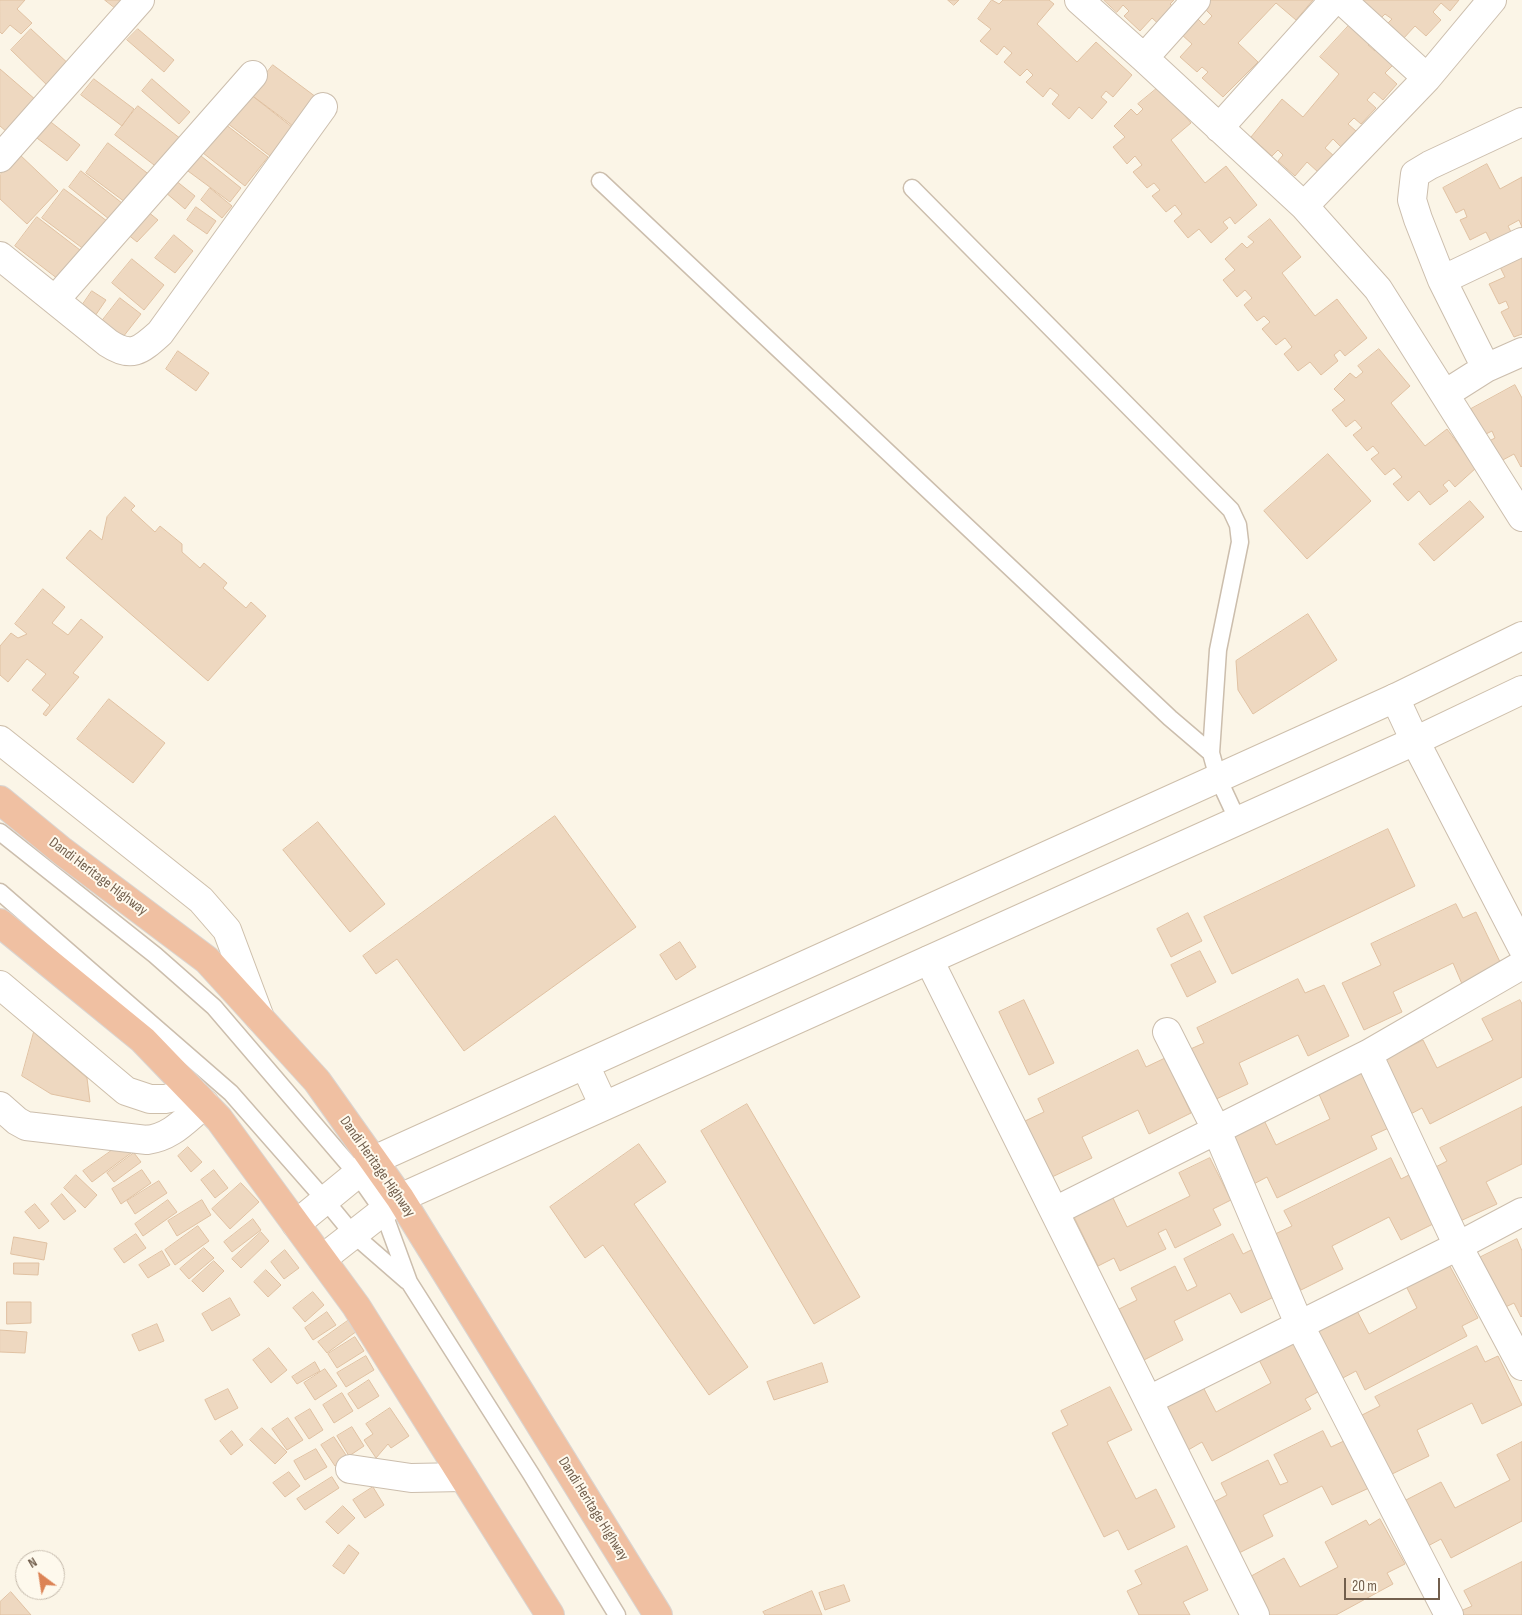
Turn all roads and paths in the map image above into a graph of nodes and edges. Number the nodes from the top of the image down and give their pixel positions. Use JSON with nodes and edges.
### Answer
{"nodes":[{"id":1,"x":140,"y":0,"type":"edge"},
{"id":2,"x":1079,"y":0,"type":"edge"},
{"id":3,"x":1196,"y":0,"type":"edge"},
{"id":4,"x":1334,"y":0,"type":"edge"},
{"id":5,"x":1346,"y":0,"type":"edge"},
{"id":6,"x":1492,"y":0,"type":"edge"},
{"id":7,"x":1144,"y":58,"type":"junction"},
{"id":8,"x":253,"y":75,"type":"dead end"},
{"id":9,"x":1427,"y":78,"type":"junction"},
{"id":10,"x":323,"y":107,"type":"dead end"},
{"id":11,"x":1522,"y":122,"type":"edge"},
{"id":12,"x":1219,"y":128,"type":"junction"},
{"id":13,"x":0,"y":158,"type":"edge"},
{"id":14,"x":600,"y":182,"type":"dead end"},
{"id":15,"x":912,"y":188,"type":"dead end"},
{"id":16,"x":1304,"y":206,"type":"junction"},
{"id":17,"x":1522,"y":242,"type":"edge"},
{"id":18,"x":0,"y":256,"type":"edge"},
{"id":19,"x":1442,"y":280,"type":"junction"},
{"id":20,"x":55,"y":300,"type":"junction"},
{"id":21,"x":1522,"y":352,"type":"edge"},
{"id":22,"x":1486,"y":368,"type":"junction"},
{"id":23,"x":1446,"y":394,"type":"junction"},
{"id":24,"x":1520,"y":511,"type":"edge"},
{"id":25,"x":1522,"y":636,"type":"edge"},
{"id":26,"x":1522,"y":690,"type":"edge"},
{"id":27,"x":1395,"y":698,"type":"junction"},
{"id":28,"x":0,"y":740,"type":"edge"},
{"id":29,"x":1416,"y":741,"type":"junction"},
{"id":30,"x":1215,"y":765,"type":"junction"},
{"id":31,"x":0,"y":800,"type":"edge"},
{"id":32,"x":1238,"y":821,"type":"junction"},
{"id":33,"x":0,"y":832,"type":"edge"},
{"id":34,"x":0,"y":892,"type":"edge"},
{"id":35,"x":0,"y":923,"type":"edge"},
{"id":36,"x":1522,"y":947,"type":"edge"},
{"id":37,"x":929,"y":960,"type":"junction"},
{"id":38,"x":1522,"y":965,"type":"edge"},
{"id":39,"x":0,"y":985,"type":"edge"},
{"id":40,"x":261,"y":1019,"type":"junction"},
{"id":41,"x":1166,"y":1032,"type":"dead end"},
{"id":42,"x":1368,"y":1054,"type":"junction"},
{"id":43,"x":584,"y":1065,"type":"junction"},
{"id":44,"x":199,"y":1098,"type":"junction"},
{"id":45,"x":0,"y":1106,"type":"edge"},
{"id":46,"x":604,"y":1106,"type":"junction"},
{"id":47,"x":1217,"y":1131,"type":"junction"},
{"id":48,"x":366,"y":1167,"type":"junction"},
{"id":49,"x":325,"y":1200,"type":"junction"},
{"id":50,"x":391,"y":1204,"type":"junction"},
{"id":51,"x":1055,"y":1211,"type":"junction"},
{"id":52,"x":1522,"y":1212,"type":"edge"},
{"id":53,"x":296,"y":1224,"type":"junction"},
{"id":54,"x":353,"y":1234,"type":"junction"},
{"id":55,"x":1458,"y":1246,"type":"junction"},
{"id":56,"x":322,"y":1259,"type":"junction"},
{"id":57,"x":409,"y":1282,"type":"junction"},
{"id":58,"x":1299,"y":1324,"type":"junction"},
{"id":59,"x":1522,"y":1366,"type":"edge"},
{"id":60,"x":1149,"y":1400,"type":"junction"},
{"id":61,"x":350,"y":1469,"type":"dead end"},
{"id":62,"x":464,"y":1477,"type":"junction"},
{"id":63,"x":654,"y":1607,"type":"edge"},
{"id":64,"x":550,"y":1615,"type":"edge"},
{"id":65,"x":617,"y":1615,"type":"edge"},
{"id":66,"x":1255,"y":1615,"type":"edge"},
{"id":67,"x":1449,"y":1615,"type":"edge"}],
"edges":[{"from":1,"to":13,"type":"street"},
{"from":2,"to":7,"type":"street"},
{"from":3,"to":7,"type":"street"},
{"from":4,"to":12,"type":"street"},
{"from":5,"to":9,"type":"street"},
{"from":6,"to":9,"type":"street"},
{"from":7,"to":12,"type":"street"},
{"from":8,"to":20,"type":"street"},
{"from":9,"to":16,"type":"street"},
{"from":10,"to":20,"type":"street"},
{"from":11,"to":19,"type":"street"},
{"from":12,"to":16,"type":"street"},
{"from":14,"to":30,"type":"lane"},
{"from":15,"to":30,"type":"lane"},
{"from":16,"to":23,"type":"street"},
{"from":17,"to":19,"type":"street"},
{"from":18,"to":20,"type":"street"},
{"from":19,"to":22,"type":"street"},
{"from":21,"to":22,"type":"street"},
{"from":22,"to":23,"type":"street"},
{"from":23,"to":24,"type":"street"},
{"from":25,"to":27,"type":"street"},
{"from":26,"to":29,"type":"street"},
{"from":27,"to":29,"type":"street"},
{"from":27,"to":30,"type":"street"},
{"from":28,"to":40,"type":"street"},
{"from":29,"to":32,"type":"street"},
{"from":29,"to":36,"type":"street"},
{"from":30,"to":32,"type":"lane"},
{"from":30,"to":43,"type":"street"},
{"from":31,"to":40,"type":"highway","name":"Dandi Heritage Highway"},
{"from":32,"to":37,"type":"street"},
{"from":33,"to":48,"type":"lane"},
{"from":34,"to":49,"type":"lane"},
{"from":35,"to":44,"type":"highway"},
{"from":37,"to":46,"type":"street"},
{"from":37,"to":51,"type":"street"},
{"from":38,"to":42,"type":"street"},
{"from":39,"to":44,"type":"street"},
{"from":40,"to":48,"type":"highway","name":"Dandi Heritage Highway"},
{"from":41,"to":47,"type":"street"},
{"from":42,"to":47,"type":"street"},
{"from":42,"to":55,"type":"street"},
{"from":43,"to":46,"type":"street"},
{"from":43,"to":48,"type":"street"},
{"from":44,"to":45,"type":"street"},
{"from":44,"to":53,"type":"highway"},
{"from":46,"to":50,"type":"street"},
{"from":47,"to":51,"type":"street"},
{"from":47,"to":58,"type":"street"},
{"from":48,"to":49,"type":"street"},
{"from":48,"to":50,"type":"highway","name":"Dandi Heritage Highway"},
{"from":49,"to":53,"type":"street"},
{"from":49,"to":54,"type":"lane"},
{"from":50,"to":54,"type":"street"},
{"from":50,"to":57,"type":"lane"},
{"from":50,"to":63,"type":"highway","name":"Dandi Heritage Highway"},
{"from":51,"to":60,"type":"street"},
{"from":52,"to":55,"type":"street"},
{"from":53,"to":56,"type":"highway"},
{"from":54,"to":56,"type":"street"},
{"from":54,"to":57,"type":"lane"},
{"from":55,"to":58,"type":"street"},
{"from":55,"to":59,"type":"street"},
{"from":56,"to":62,"type":"highway"},
{"from":57,"to":65,"type":"lane"},
{"from":58,"to":60,"type":"street"},
{"from":58,"to":67,"type":"street"},
{"from":60,"to":66,"type":"street"},
{"from":61,"to":62,"type":"street"},
{"from":62,"to":64,"type":"highway"}]}
